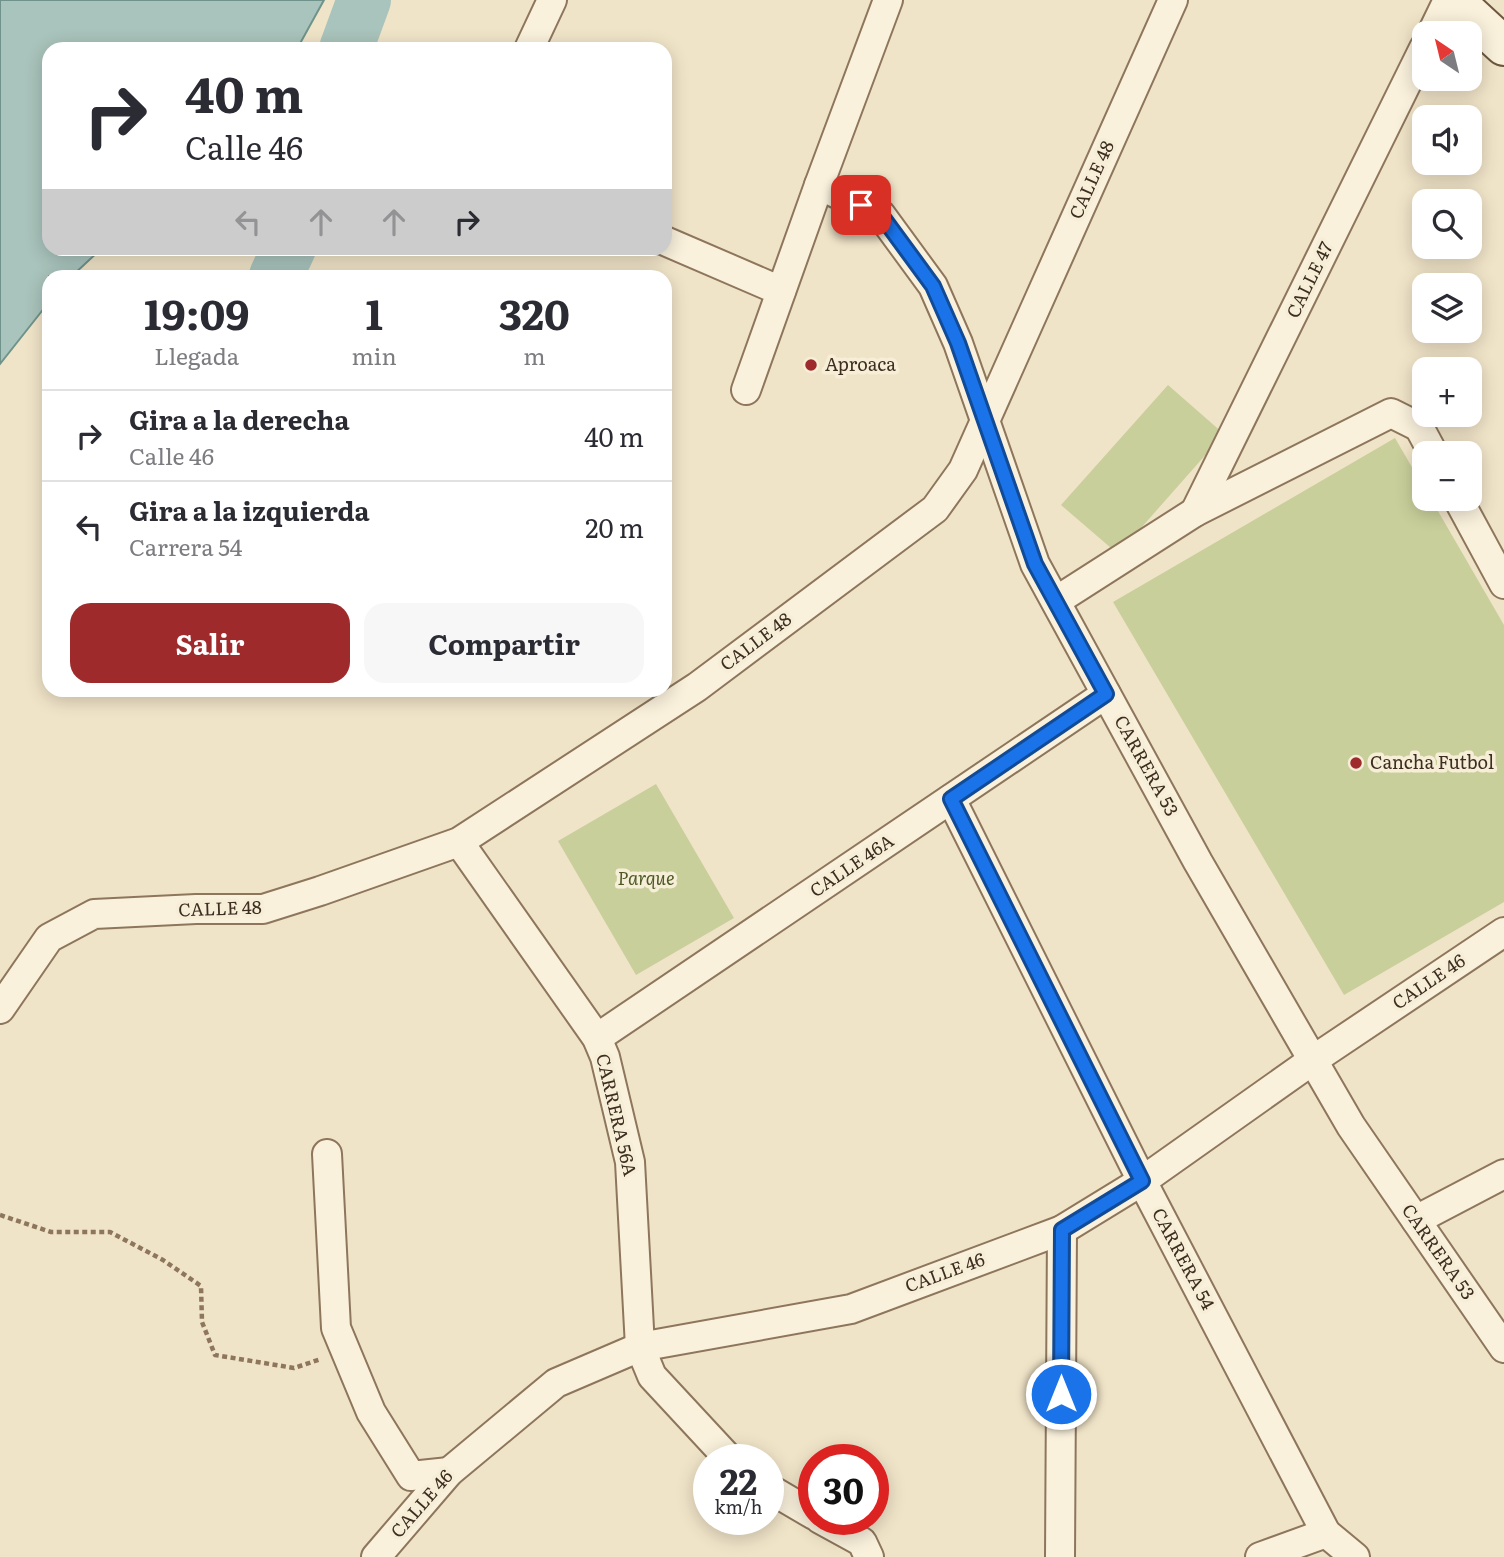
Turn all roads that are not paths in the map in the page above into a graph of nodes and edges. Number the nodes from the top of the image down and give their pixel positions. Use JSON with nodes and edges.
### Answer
{"nodes":[{"id":1,"x":552,"y":0,"type":"edge"},
{"id":2,"x":888,"y":0,"type":"edge"},
{"id":3,"x":1173,"y":0,"type":"edge"},
{"id":4,"x":1448,"y":0,"type":"edge"},
{"id":5,"x":1454,"y":0,"type":"edge"},
{"id":6,"x":1438,"y":21,"type":"edge"},
{"id":7,"x":532,"y":42,"type":"edge"},
{"id":8,"x":1504,"y":46,"type":"edge"},
{"id":9,"x":1412,"y":72,"type":"edge"},
{"id":10,"x":819,"y":185,"type":"junction"},
{"id":11,"x":672,"y":244,"type":"edge"},
{"id":12,"x":781,"y":291,"type":"junction"},
{"id":13,"x":746,"y":390,"type":"dead end"},
{"id":14,"x":985,"y":421,"type":"junction"},
{"id":15,"x":1427,"y":441,"type":"edge"},
{"id":16,"x":1464,"y":511,"type":"edge"},
{"id":17,"x":1195,"y":512,"type":"junction"},
{"id":18,"x":1504,"y":584,"type":"edge"},
{"id":19,"x":1056,"y":601,"type":"junction"},
{"id":20,"x":1106,"y":694,"type":"junction"},
{"id":21,"x":951,"y":799,"type":"junction"},
{"id":22,"x":459,"y":842,"type":"junction"},
{"id":23,"x":1504,"y":932,"type":"edge"},
{"id":24,"x":0,"y":1009,"type":"edge"},
{"id":25,"x":597,"y":1038,"type":"junction"},
{"id":26,"x":1313,"y":1060,"type":"junction"},
{"id":27,"x":327,"y":1154,"type":"dead end"},
{"id":28,"x":1504,"y":1174,"type":"edge"},
{"id":29,"x":1142,"y":1181,"type":"junction"},
{"id":30,"x":1416,"y":1220,"type":"junction"},
{"id":31,"x":1062,"y":1230,"type":"junction"},
{"id":32,"x":640,"y":1347,"type":"junction"},
{"id":33,"x":1504,"y":1348,"type":"edge"},
{"id":34,"x":715,"y":1444,"type":"edge"},
{"id":35,"x":449,"y":1472,"type":"junction"},
{"id":36,"x":1326,"y":1533,"type":"junction"},
{"id":37,"x":849,"y":1535,"type":"edge"},
{"id":38,"x":376,"y":1557,"type":"edge"},
{"id":39,"x":869,"y":1557,"type":"edge"},
{"id":40,"x":1060,"y":1557,"type":"edge"},
{"id":41,"x":1260,"y":1557,"type":"edge"},
{"id":42,"x":1355,"y":1557,"type":"edge"}],
"edges":[{"from":1,"to":7,"type":"street"},
{"from":2,"to":10,"type":"street"},
{"from":3,"to":14,"type":"street","name":"CALLE 48"},
{"from":4,"to":6,"type":"street"},
{"from":5,"to":8,"type":"street"},
{"from":9,"to":17,"type":"street","name":"CALLE 47"},
{"from":10,"to":12,"type":"street"},
{"from":10,"to":14,"type":"street","name":"CARRERA 53"},
{"from":11,"to":12,"type":"street"},
{"from":12,"to":13,"type":"street"},
{"from":14,"to":19,"type":"street","name":"CARRERA 53"},
{"from":14,"to":22,"type":"street","name":"CALLE 48"},
{"from":15,"to":17,"type":"street"},
{"from":16,"to":18,"type":"street"},
{"from":17,"to":19,"type":"street"},
{"from":19,"to":20,"type":"street","name":"CARRERA 53"},
{"from":20,"to":21,"type":"street","name":"CALLE 46A"},
{"from":20,"to":26,"type":"street","name":"CARRERA 53"},
{"from":21,"to":25,"type":"street","name":"CALLE 46A"},
{"from":21,"to":29,"type":"street","name":"CARRERA 54"},
{"from":22,"to":24,"type":"street","name":"CALLE 48"},
{"from":22,"to":25,"type":"street","name":"CARRERA 56A"},
{"from":23,"to":26,"type":"street","name":"CALLE 46"},
{"from":25,"to":32,"type":"street","name":"CARRERA 56A"},
{"from":26,"to":29,"type":"street","name":"CALLE 46"},
{"from":26,"to":30,"type":"street","name":"CARRERA 53"},
{"from":27,"to":35,"type":"street"},
{"from":28,"to":30,"type":"street"},
{"from":29,"to":31,"type":"street","name":"CALLE 46"},
{"from":29,"to":36,"type":"street","name":"CARRERA 54"},
{"from":30,"to":33,"type":"street","name":"CARRERA 53"},
{"from":31,"to":32,"type":"street","name":"CALLE 46"},
{"from":31,"to":40,"type":"street"},
{"from":32,"to":34,"type":"street"},
{"from":32,"to":35,"type":"street","name":"CALLE 46"},
{"from":35,"to":38,"type":"street","name":"CALLE 46"},
{"from":36,"to":41,"type":"street"},
{"from":36,"to":42,"type":"street","name":"CARRERA 54"},
{"from":37,"to":39,"type":"street"}]}
